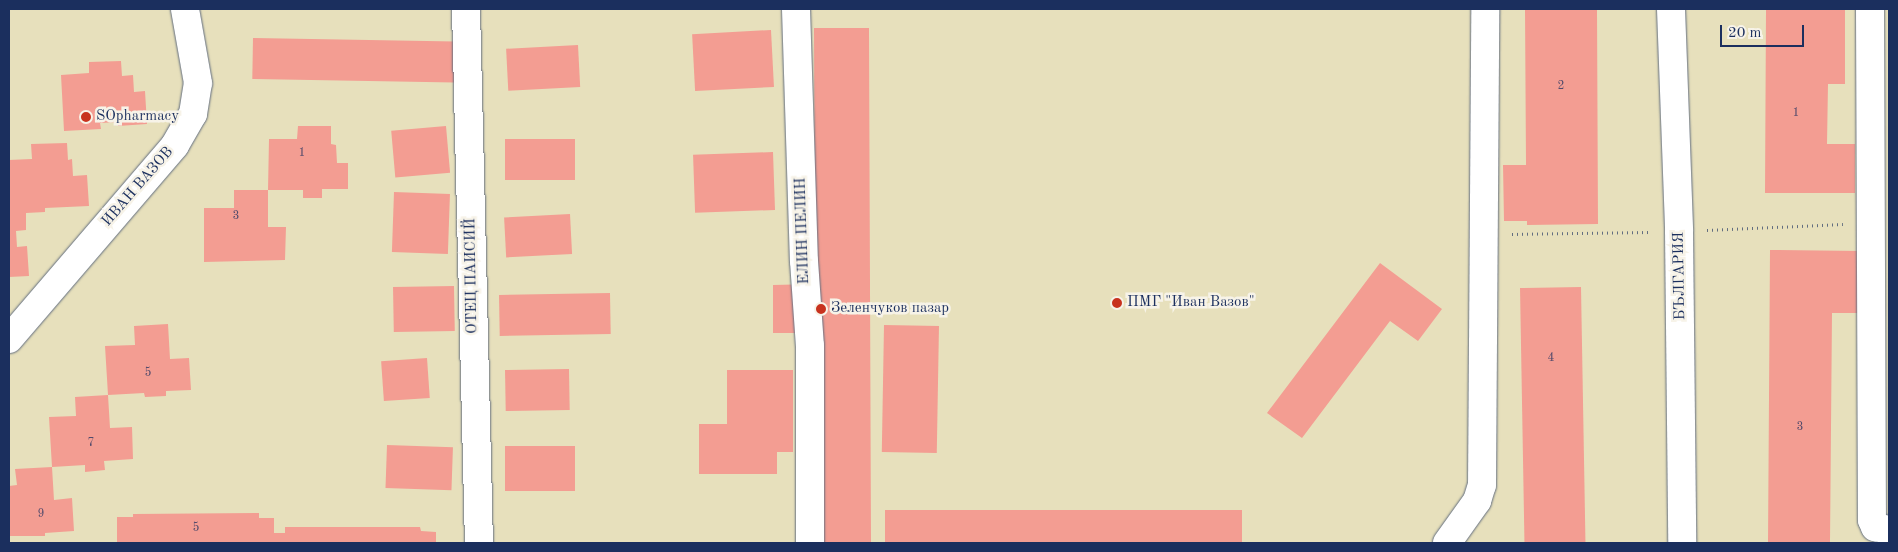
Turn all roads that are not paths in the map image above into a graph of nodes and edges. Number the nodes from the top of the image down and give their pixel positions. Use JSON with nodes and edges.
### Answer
{"nodes":[{"id":1,"x":185,"y":9,"type":"edge"},
{"id":2,"x":466,"y":9,"type":"edge"},
{"id":3,"x":796,"y":9,"type":"edge"},
{"id":4,"x":1485,"y":9,"type":"edge"},
{"id":5,"x":1671,"y":9,"type":"edge"},
{"id":6,"x":1870,"y":9,"type":"edge"},
{"id":7,"x":9,"y":339,"type":"edge"},
{"id":8,"x":1889,"y":530,"type":"edge"},
{"id":9,"x":479,"y":543,"type":"edge"},
{"id":10,"x":810,"y":543,"type":"edge"},
{"id":11,"x":1447,"y":543,"type":"edge"},
{"id":12,"x":1682,"y":543,"type":"edge"}],
"edges":[{"from":1,"to":7,"type":"street","name":"ИВАН ВАЗОВ"},
{"from":2,"to":9,"type":"street","name":"ОТЕЦ ПАИСИЙ"},
{"from":3,"to":10,"type":"street","name":"ЕЛИН ПЕЛИН"},
{"from":4,"to":11,"type":"street"},
{"from":5,"to":12,"type":"street","name":"БЪЛГАРИЯ"},
{"from":6,"to":8,"type":"street"}]}
